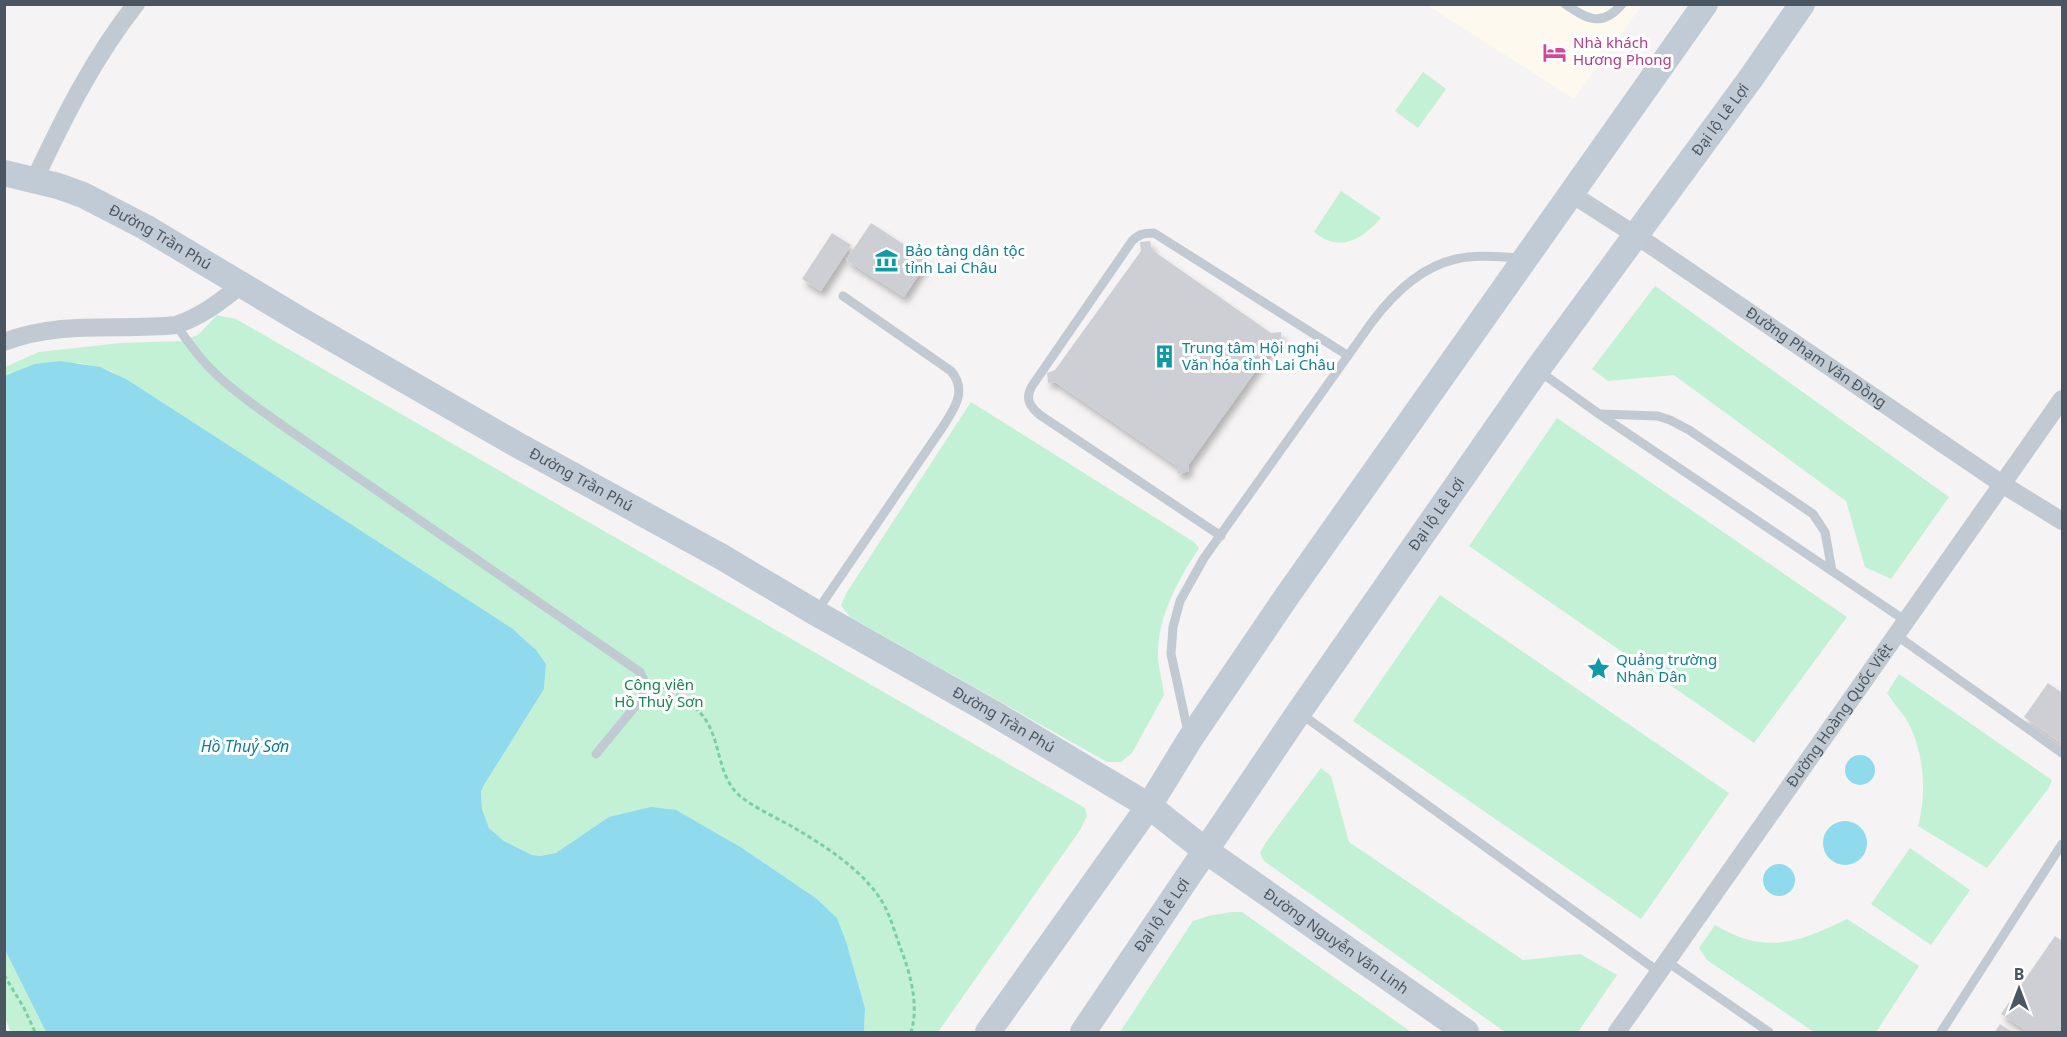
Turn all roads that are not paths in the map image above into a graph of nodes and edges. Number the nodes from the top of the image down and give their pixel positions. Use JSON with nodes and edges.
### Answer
{"nodes":[{"id":1,"x":136,"y":4,"type":"edge"},
{"id":2,"x":1565,"y":4,"type":"edge"},
{"id":3,"x":1622,"y":4,"type":"edge"},
{"id":4,"x":1705,"y":4,"type":"edge"},
{"id":5,"x":1802,"y":4,"type":"edge"},
{"id":6,"x":4,"y":173,"type":"edge"},
{"id":7,"x":35,"y":179,"type":"junction"},
{"id":8,"x":1570,"y":193,"type":"junction"},
{"id":9,"x":1637,"y":236,"type":"junction"},
{"id":10,"x":1524,"y":258,"type":"junction"},
{"id":11,"x":241,"y":285,"type":"junction"},
{"id":12,"x":843,"y":296,"type":"dead end"},
{"id":13,"x":176,"y":325,"type":"junction"},
{"id":14,"x":4,"y":342,"type":"edge"},
{"id":15,"x":1347,"y":356,"type":"junction"},
{"id":16,"x":1537,"y":370,"type":"junction"},
{"id":17,"x":2062,"y":399,"type":"edge"},
{"id":18,"x":1599,"y":414,"type":"junction"},
{"id":19,"x":2002,"y":484,"type":"junction"},
{"id":20,"x":2062,"y":521,"type":"edge"},
{"id":21,"x":1221,"y":536,"type":"junction"},
{"id":22,"x":1832,"y":571,"type":"junction"},
{"id":23,"x":816,"y":613,"type":"junction"},
{"id":24,"x":1901,"y":628,"type":"junction"},
{"id":25,"x":1299,"y":712,"type":"junction"},
{"id":26,"x":1190,"y":739,"type":"junction"},
{"id":27,"x":2062,"y":753,"type":"edge"},
{"id":28,"x":597,"y":754,"type":"dead end"},
{"id":29,"x":1149,"y":806,"type":"junction"},
{"id":30,"x":2062,"y":844,"type":"edge"},
{"id":31,"x":1206,"y":851,"type":"junction"},
{"id":32,"x":1663,"y":967,"type":"junction"},
{"id":33,"x":988,"y":1032,"type":"edge"},
{"id":34,"x":1083,"y":1032,"type":"edge"},
{"id":35,"x":1466,"y":1032,"type":"edge"},
{"id":36,"x":1617,"y":1032,"type":"edge"},
{"id":37,"x":1769,"y":1032,"type":"edge"},
{"id":38,"x":1941,"y":1032,"type":"edge"}],
"edges":[{"from":1,"to":7,"type":"street"},
{"from":2,"to":3,"type":"lane"},
{"from":4,"to":8,"type":"main road"},
{"from":5,"to":9,"type":"main road","name":"Đại lộ Lê Lợi"},
{"from":6,"to":7,"type":"main road","name":"Đường Trần Phú"},
{"from":7,"to":11,"type":"main road","name":"Đường Trần Phú"},
{"from":8,"to":9,"type":"street","name":"Đường Phạm Văn Đồng"},
{"from":8,"to":10,"type":"main road"},
{"from":9,"to":16,"type":"main road","name":"Đại lộ Lê Lợi"},
{"from":9,"to":19,"type":"street","name":"Đường Phạm Văn Đồng"},
{"from":10,"to":15,"type":"lane"},
{"from":10,"to":26,"type":"main road"},
{"from":11,"to":13,"type":"street"},
{"from":11,"to":23,"type":"main road","name":"Đường Trần Phú"},
{"from":12,"to":23,"type":"lane"},
{"from":13,"to":14,"type":"street"},
{"from":13,"to":28,"type":"lane"},
{"from":15,"to":21,"type":"lane"},
{"from":15,"to":21,"type":"lane"},
{"from":16,"to":18,"type":"lane"},
{"from":16,"to":25,"type":"main road","name":"Đại lộ Lê Lợi"},
{"from":17,"to":19,"type":"street","name":"Đường Hoàng Quốc Việt"},
{"from":18,"to":22,"type":"lane"},
{"from":18,"to":22,"type":"lane"},
{"from":19,"to":20,"type":"street","name":"Đường Phạm Văn Đồng"},
{"from":19,"to":24,"type":"street","name":"Đường Hoàng Quốc Việt"},
{"from":21,"to":26,"type":"lane"},
{"from":22,"to":24,"type":"lane"},
{"from":23,"to":29,"type":"main road","name":"Đường Trần Phú"},
{"from":24,"to":27,"type":"lane"},
{"from":24,"to":32,"type":"street","name":"Đường Hoàng Quốc Việt"},
{"from":25,"to":31,"type":"main road","name":"Đại lộ Lê Lợi"},
{"from":25,"to":32,"type":"lane"},
{"from":26,"to":29,"type":"main road"},
{"from":29,"to":31,"type":"main road","name":"Đường Trần Phú"},
{"from":29,"to":33,"type":"main road"},
{"from":30,"to":38,"type":"lane"},
{"from":31,"to":34,"type":"main road","name":"Đại lộ Lê Lợi"},
{"from":31,"to":35,"type":"main road","name":"Đường Nguyễn Văn Linh"},
{"from":32,"to":36,"type":"street","name":"Đường Hoàng Quốc Việt"},
{"from":32,"to":37,"type":"lane"}]}
